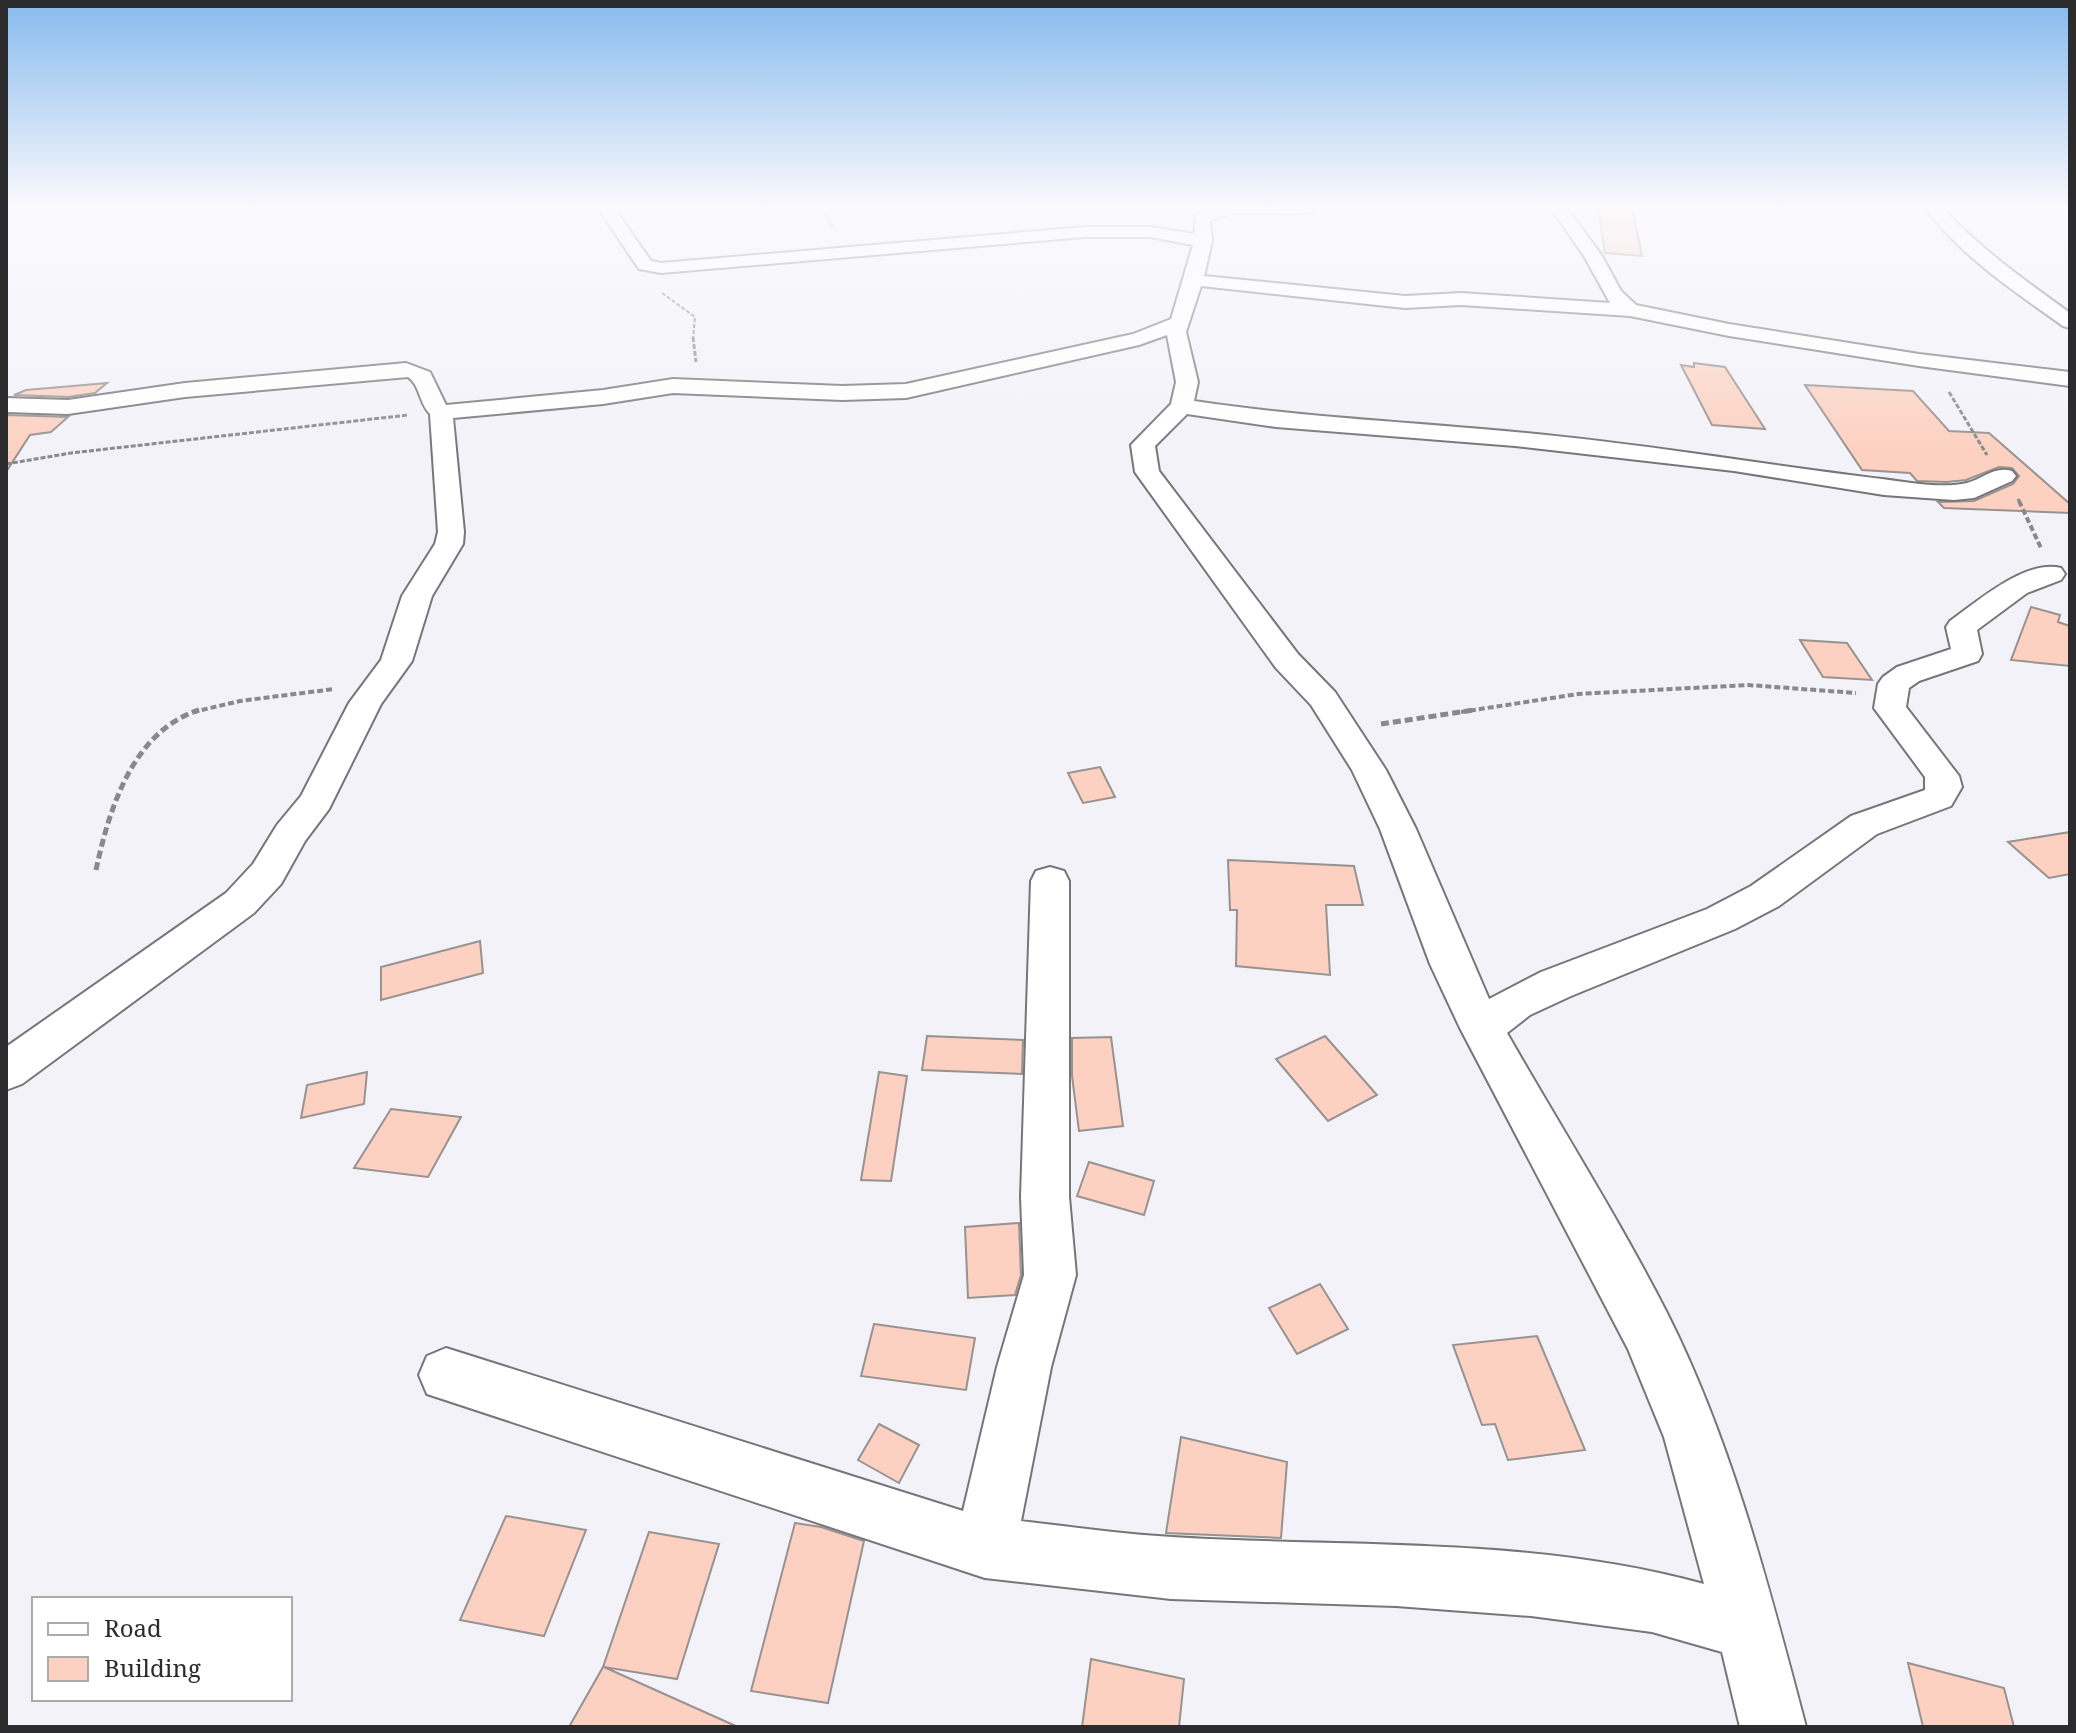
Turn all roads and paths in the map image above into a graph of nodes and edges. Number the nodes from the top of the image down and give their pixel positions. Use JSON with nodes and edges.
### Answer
{"nodes":[{"id":1,"x":660,"y":289,"type":"edge"},
{"id":2,"x":1190,"y":289,"type":"edge"},
{"id":3,"x":1279,"y":289,"type":"edge"},
{"id":4,"x":1610,"y":289,"type":"edge"},
{"id":5,"x":2024,"y":289,"type":"edge"},
{"id":6,"x":1630,"y":310,"type":"junction"},
{"id":7,"x":2070,"y":322,"type":"edge"},
{"id":8,"x":1180,"y":323,"type":"junction"},
{"id":9,"x":2070,"y":379,"type":"edge"},
{"id":10,"x":703,"y":385,"type":"junction"},
{"id":11,"x":6,"y":405,"type":"edge"},
{"id":12,"x":1182,"y":406,"type":"junction"},
{"id":13,"x":441,"y":412,"type":"junction"},
{"id":14,"x":6,"y":464,"type":"edge"},
{"id":15,"x":2003,"y":476,"type":"dead end"},
{"id":16,"x":2051,"y":574,"type":"dead end"},
{"id":17,"x":375,"y":687,"type":"junction"},
{"id":18,"x":1893,"y":696,"type":"junction"},
{"id":19,"x":1344,"y":729,"type":"junction"},
{"id":20,"x":96,"y":870,"type":"dead end"},
{"id":21,"x":1050,"y":881,"type":"dead end"},
{"id":22,"x":1482,"y":1028,"type":"junction"},
{"id":23,"x":6,"y":1071,"type":"edge"},
{"id":24,"x":446,"y":1375,"type":"dead end"},
{"id":25,"x":985,"y":1548,"type":"junction"},
{"id":26,"x":1748,"y":1628,"type":"junction"},
{"id":27,"x":1773,"y":1727,"type":"edge"}],
"edges":[{"from":1,"to":10,"type":"path"},
{"from":2,"to":8,"type":"street"},
{"from":3,"to":6,"type":"street"},
{"from":4,"to":6,"type":"street"},
{"from":5,"to":7,"type":"street"},
{"from":6,"to":9,"type":"street"},
{"from":8,"to":10,"type":"street"},
{"from":8,"to":12,"type":"street"},
{"from":10,"to":13,"type":"street"},
{"from":11,"to":13,"type":"street"},
{"from":12,"to":15,"type":"street"},
{"from":12,"to":19,"type":"street"},
{"from":13,"to":14,"type":"path"},
{"from":13,"to":17,"type":"street"},
{"from":16,"to":18,"type":"street"},
{"from":17,"to":20,"type":"path"},
{"from":17,"to":23,"type":"street"},
{"from":18,"to":19,"type":"path"},
{"from":18,"to":22,"type":"street"},
{"from":19,"to":22,"type":"street"},
{"from":21,"to":25,"type":"street"},
{"from":22,"to":26,"type":"street"},
{"from":24,"to":25,"type":"street"},
{"from":25,"to":26,"type":"street"},
{"from":26,"to":27,"type":"street"}]}
